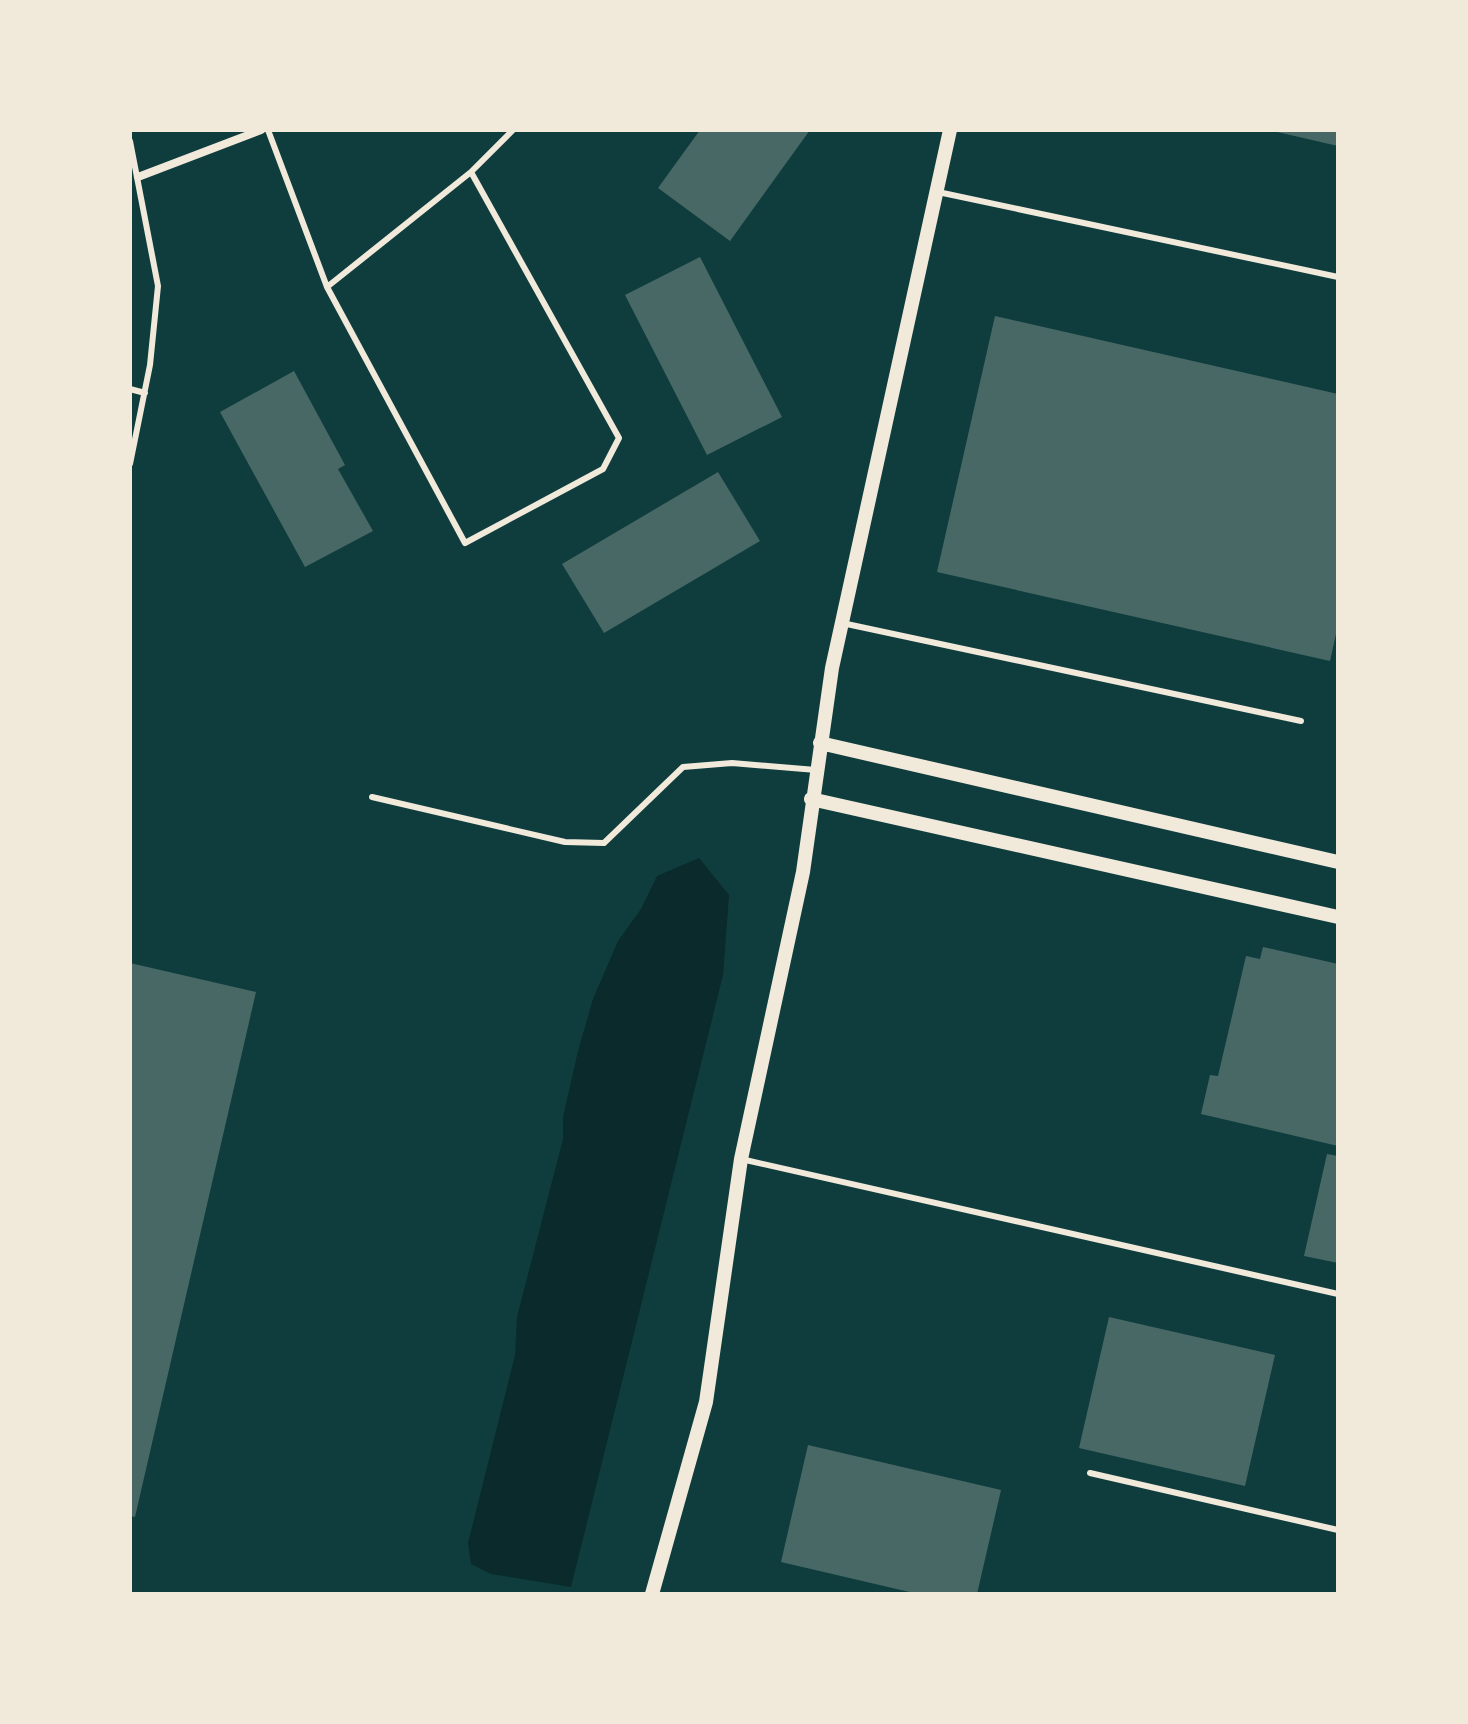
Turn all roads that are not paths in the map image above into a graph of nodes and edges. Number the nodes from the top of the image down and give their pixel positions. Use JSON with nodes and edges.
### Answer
{"nodes":[{"id":1,"x":261,"y":130,"type":"edge"},
{"id":2,"x":268,"y":130,"type":"edge"},
{"id":3,"x":513,"y":130,"type":"edge"},
{"id":4,"x":950,"y":130,"type":"edge"},
{"id":5,"x":130,"y":141,"type":"edge"},
{"id":6,"x":471,"y":172,"type":"junction"},
{"id":7,"x":138,"y":177,"type":"junction"},
{"id":8,"x":936,"y":192,"type":"junction"},
{"id":9,"x":1338,"y":277,"type":"edge"},
{"id":10,"x":327,"y":287,"type":"junction"},
{"id":11,"x":130,"y":389,"type":"edge"},
{"id":12,"x":145,"y":393,"type":"junction"},
{"id":13,"x":130,"y":464,"type":"edge"},
{"id":14,"x":842,"y":623,"type":"junction"},
{"id":15,"x":1301,"y":721,"type":"dead end"},
{"id":16,"x":820,"y":743,"type":"junction"},
{"id":17,"x":816,"y":770,"type":"junction"},
{"id":18,"x":372,"y":797,"type":"dead end"},
{"id":19,"x":811,"y":799,"type":"junction"},
{"id":20,"x":1338,"y":862,"type":"edge"},
{"id":21,"x":1338,"y":917,"type":"edge"},
{"id":22,"x":741,"y":1159,"type":"junction"},
{"id":23,"x":1338,"y":1294,"type":"edge"},
{"id":24,"x":1090,"y":1473,"type":"dead end"},
{"id":25,"x":1338,"y":1530,"type":"edge"},
{"id":26,"x":652,"y":1594,"type":"edge"}],
"edges":[{"from":1,"to":7,"type":"street"},
{"from":2,"to":10,"type":"lane"},
{"from":3,"to":6,"type":"lane"},
{"from":4,"to":8,"type":"street"},
{"from":5,"to":7,"type":"lane"},
{"from":6,"to":10,"type":"lane"},
{"from":6,"to":10,"type":"lane"},
{"from":7,"to":12,"type":"lane"},
{"from":8,"to":9,"type":"lane"},
{"from":8,"to":14,"type":"street"},
{"from":11,"to":12,"type":"lane"},
{"from":12,"to":13,"type":"lane"},
{"from":14,"to":15,"type":"lane"},
{"from":14,"to":16,"type":"street"},
{"from":16,"to":17,"type":"street"},
{"from":16,"to":20,"type":"street"},
{"from":17,"to":18,"type":"lane"},
{"from":17,"to":19,"type":"street"},
{"from":19,"to":21,"type":"street"},
{"from":19,"to":22,"type":"street"},
{"from":22,"to":23,"type":"lane"},
{"from":22,"to":26,"type":"street"},
{"from":24,"to":25,"type":"lane"}]}
